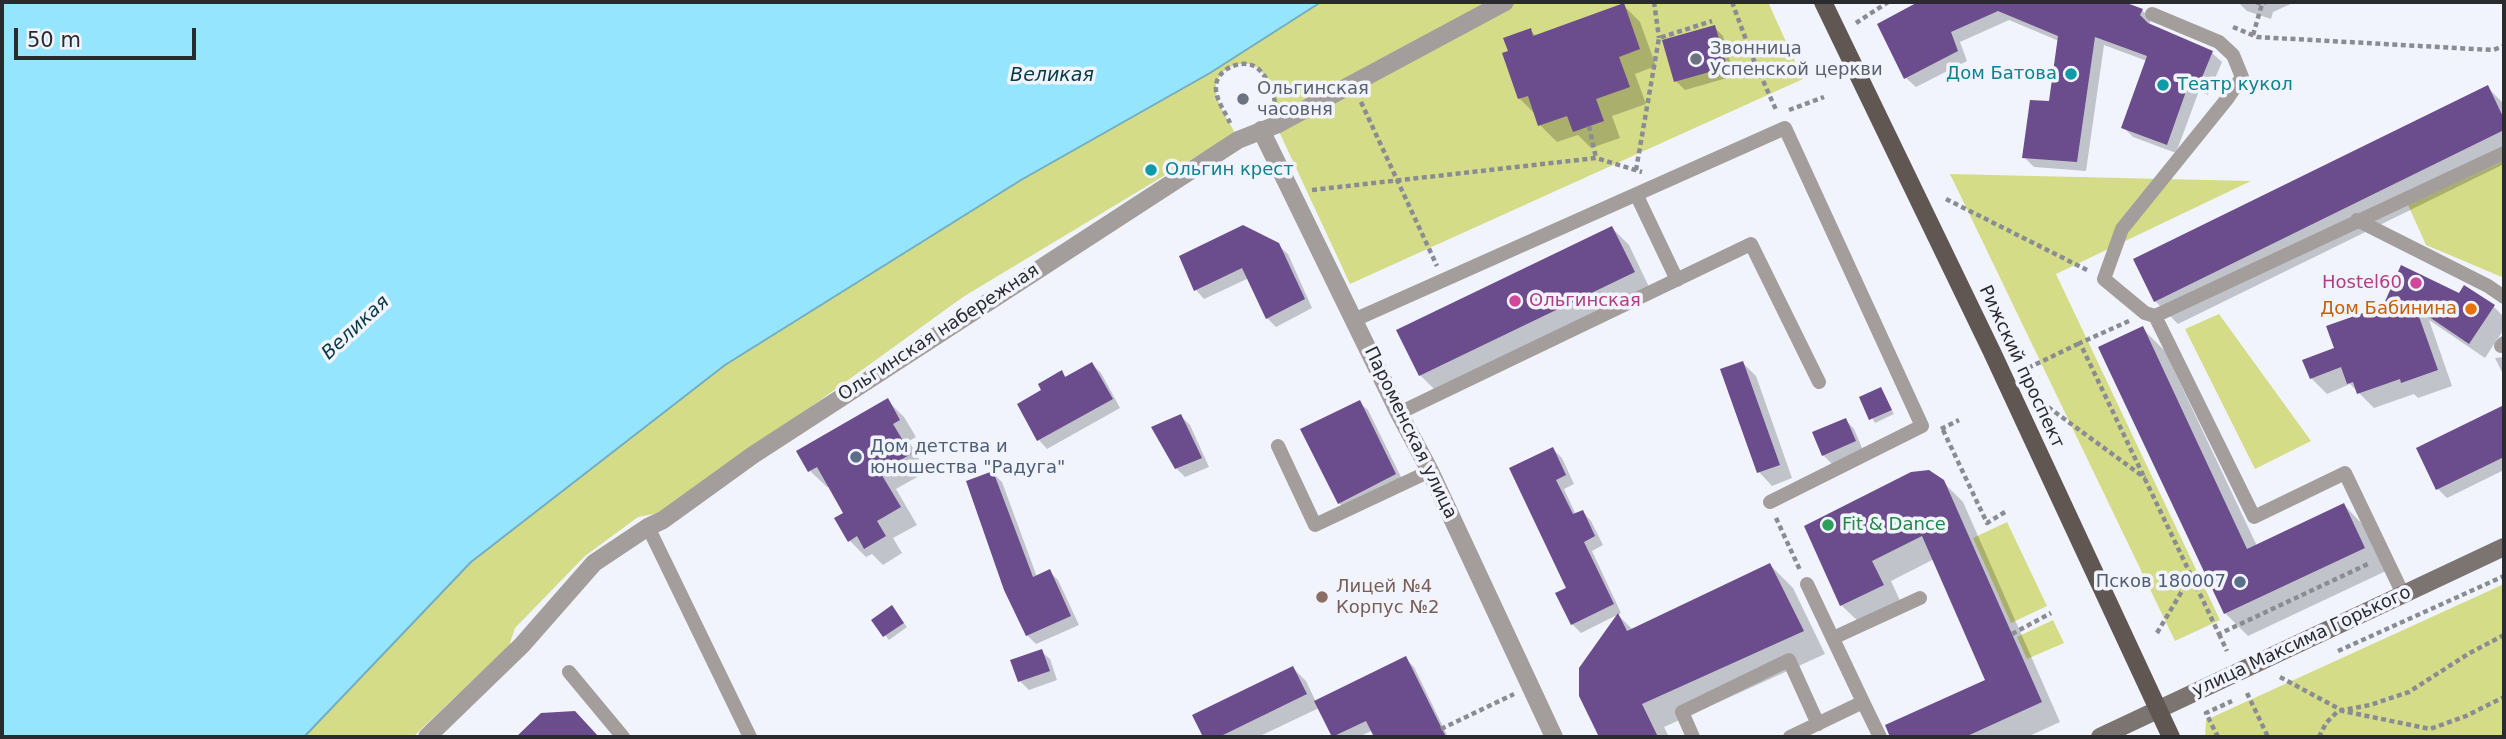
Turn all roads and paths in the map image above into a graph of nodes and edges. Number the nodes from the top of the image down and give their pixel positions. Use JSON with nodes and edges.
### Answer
{"nodes":[{"id":1,"x":1505,"y":2,"type":"edge"},
{"id":2,"x":1654,"y":2,"type":"edge"},
{"id":3,"x":1732,"y":2,"type":"edge"},
{"id":4,"x":1888,"y":2,"type":"edge"},
{"id":5,"x":2262,"y":2,"type":"edge"},
{"id":6,"x":1826,"y":9,"type":"edge"},
{"id":7,"x":2152,"y":13,"type":"dead end"},
{"id":8,"x":1712,"y":21,"type":"dead end"},
{"id":9,"x":1856,"y":23,"type":"dead end"},
{"id":10,"x":2230,"y":26,"type":"dead end"},
{"id":11,"x":2253,"y":35,"type":"junction"},
{"id":12,"x":1660,"y":38,"type":"junction"},
{"id":13,"x":2504,"y":46,"type":"edge"},
{"id":14,"x":1352,"y":84,"type":"junction"},
{"id":15,"x":1824,"y":97,"type":"dead end"},
{"id":16,"x":1275,"y":98,"type":"dead end"},
{"id":17,"x":1788,"y":110,"type":"dead end"},
{"id":18,"x":1230,"y":123,"type":"dead end"},
{"id":19,"x":1589,"y":126,"type":"dead end"},
{"id":20,"x":1785,"y":128,"type":"junction"},
{"id":21,"x":1261,"y":130,"type":"junction"},
{"id":22,"x":2504,"y":153,"type":"edge"},
{"id":23,"x":1596,"y":158,"type":"junction"},
{"id":24,"x":1636,"y":170,"type":"junction"},
{"id":25,"x":1397,"y":181,"type":"junction"},
{"id":26,"x":1665,"y":183,"type":"junction"},
{"id":27,"x":1292,"y":193,"type":"junction"},
{"id":28,"x":1637,"y":196,"type":"junction"},
{"id":29,"x":1946,"y":199,"type":"dead end"},
{"id":30,"x":2357,"y":220,"type":"junction"},
{"id":31,"x":1443,"y":279,"type":"junction"},
{"id":32,"x":2104,"y":279,"type":"junction"},
{"id":33,"x":1677,"y":280,"type":"junction"},
{"id":34,"x":2504,"y":297,"type":"edge"},
{"id":35,"x":2150,"y":315,"type":"junction"},
{"id":36,"x":1354,"y":320,"type":"junction"},
{"id":37,"x":2080,"y":343,"type":"junction"},
{"id":38,"x":2028,"y":368,"type":"dead end"},
{"id":39,"x":1819,"y":383,"type":"dead end"},
{"id":40,"x":2048,"y":407,"type":"dead end"},
{"id":41,"x":1399,"y":413,"type":"junction"},
{"id":42,"x":1959,"y":420,"type":"dead end"},
{"id":43,"x":1278,"y":446,"type":"dead end"},
{"id":44,"x":1430,"y":471,"type":"junction"},
{"id":45,"x":2146,"y":479,"type":"junction"},
{"id":46,"x":1770,"y":502,"type":"joint"},
{"id":47,"x":2005,"y":512,"type":"dead end"},
{"id":48,"x":648,"y":527,"type":"junction"},
{"id":49,"x":2504,"y":548,"type":"edge"},
{"id":50,"x":2384,"y":556,"type":"junction"},
{"id":51,"x":2191,"y":576,"type":"junction"},
{"id":52,"x":2504,"y":576,"type":"edge"},
{"id":53,"x":1807,"y":584,"type":"joint"},
{"id":54,"x":2403,"y":594,"type":"junction"},
{"id":55,"x":1920,"y":597,"type":"dead end"},
{"id":56,"x":2051,"y":613,"type":"dead end"},
{"id":57,"x":2157,"y":633,"type":"dead end"},
{"id":58,"x":2012,"y":634,"type":"dead end"},
{"id":59,"x":2218,"y":634,"type":"junction"},
{"id":60,"x":2504,"y":635,"type":"edge"},
{"id":61,"x":1833,"y":638,"type":"junction"},
{"id":62,"x":2227,"y":651,"type":"dead end"},
{"id":63,"x":2330,"y":654,"type":"dead end"},
{"id":64,"x":2293,"y":671,"type":"dead end"},
{"id":65,"x":569,"y":672,"type":"dead end"},
{"id":66,"x":2280,"y":677,"type":"junction"},
{"id":67,"x":2269,"y":682,"type":"dead end"},
{"id":68,"x":1531,"y":687,"type":"junction"},
{"id":69,"x":2258,"y":688,"type":"dead end"},
{"id":70,"x":2247,"y":693,"type":"junction"},
{"id":71,"x":2504,"y":697,"type":"edge"},
{"id":72,"x":1863,"y":702,"type":"junction"},
{"id":73,"x":2159,"y":710,"type":"junction"},
{"id":74,"x":2343,"y":710,"type":"junction"},
{"id":75,"x":1818,"y":724,"type":"junction"},
{"id":76,"x":1441,"y":729,"type":"dead end"},
{"id":77,"x":427,"y":737,"type":"edge"},
{"id":78,"x":623,"y":737,"type":"edge"},
{"id":79,"x":750,"y":737,"type":"edge"},
{"id":80,"x":1554,"y":737,"type":"edge"},
{"id":81,"x":1693,"y":737,"type":"edge"},
{"id":82,"x":1790,"y":737,"type":"edge"},
{"id":83,"x":1880,"y":737,"type":"edge"},
{"id":84,"x":2100,"y":737,"type":"edge"},
{"id":85,"x":2171,"y":737,"type":"edge"},
{"id":86,"x":2218,"y":737,"type":"edge"},
{"id":87,"x":2268,"y":737,"type":"edge"},
{"id":88,"x":2319,"y":737,"type":"edge"}],
"edges":[{"from":1,"to":14,"type":"street","name":"Ольгинская набережная"},
{"from":2,"to":12,"type":"path"},
{"from":3,"to":20,"type":"path"},
{"from":4,"to":9,"type":"path"},
{"from":5,"to":11,"type":"path"},
{"from":6,"to":73,"type":"main road","name":"Рижский проспект"},
{"from":7,"to":32,"type":"lane"},
{"from":8,"to":12,"type":"path"},
{"from":10,"to":11,"type":"path"},
{"from":11,"to":13,"type":"path"},
{"from":12,"to":24,"type":"path"},
{"from":14,"to":21,"type":"street","name":"Ольгинская набережная"},
{"from":14,"to":25,"type":"path"},
{"from":15,"to":17,"type":"path"},
{"from":16,"to":18,"type":"path"},
{"from":19,"to":23,"type":"path"},
{"from":20,"to":26,"type":"lane"},
{"from":20,"to":46,"type":"lane"},
{"from":21,"to":27,"type":"street","name":"Пароменская улица"},
{"from":21,"to":48,"type":"street","name":"Ольгинская набережная"},
{"from":22,"to":30,"type":"lane"},
{"from":23,"to":24,"type":"path"},
{"from":23,"to":25,"type":"path"},
{"from":24,"to":26,"type":"path"},
{"from":25,"to":27,"type":"path"},
{"from":25,"to":31,"type":"path"},
{"from":26,"to":28,"type":"lane"},
{"from":27,"to":36,"type":"street","name":"Пароменская улица"},
{"from":28,"to":31,"type":"lane"},
{"from":28,"to":33,"type":"lane"},
{"from":29,"to":32,"type":"path"},
{"from":30,"to":34,"type":"lane"},
{"from":30,"to":35,"type":"lane"},
{"from":31,"to":36,"type":"lane"},
{"from":32,"to":35,"type":"lane"},
{"from":33,"to":39,"type":"lane"},
{"from":33,"to":41,"type":"lane"},
{"from":35,"to":37,"type":"path"},
{"from":35,"to":50,"type":"lane"},
{"from":36,"to":41,"type":"street","name":"Пароменская улица"},
{"from":37,"to":38,"type":"path"},
{"from":37,"to":45,"type":"path"},
{"from":40,"to":45,"type":"path"},
{"from":41,"to":44,"type":"street","name":"Пароменская улица"},
{"from":42,"to":47,"type":"path"},
{"from":43,"to":44,"type":"lane"},
{"from":44,"to":68,"type":"street","name":"Пароменская улица"},
{"from":45,"to":51,"type":"path"},
{"from":46,"to":53,"type":"path"},
{"from":48,"to":77,"type":"street","name":"Ольгинская набережная"},
{"from":48,"to":79,"type":"lane"},
{"from":49,"to":54,"type":"main road","name":"улица Максима Горького"},
{"from":50,"to":54,"type":"lane"},
{"from":50,"to":59,"type":"path"},
{"from":51,"to":57,"type":"path"},
{"from":51,"to":59,"type":"path"},
{"from":52,"to":63,"type":"path"},
{"from":53,"to":61,"type":"lane"},
{"from":54,"to":73,"type":"main road","name":"улица Максима Горького"},
{"from":55,"to":61,"type":"lane"},
{"from":56,"to":58,"type":"path"},
{"from":59,"to":62,"type":"path"},
{"from":60,"to":74,"type":"path"},
{"from":61,"to":72,"type":"lane"},
{"from":64,"to":66,"type":"path"},
{"from":65,"to":78,"type":"lane"},
{"from":66,"to":67,"type":"path"},
{"from":66,"to":74,"type":"path"},
{"from":68,"to":76,"type":"path"},
{"from":68,"to":80,"type":"street","name":"Пароменская улица"},
{"from":69,"to":70,"type":"path"},
{"from":70,"to":86,"type":"path"},
{"from":70,"to":87,"type":"path"},
{"from":71,"to":74,"type":"path"},
{"from":72,"to":75,"type":"lane"},
{"from":72,"to":83,"type":"lane"},
{"from":73,"to":84,"type":"main road","name":"улица Максима Горького"},
{"from":73,"to":85,"type":"main road","name":"Рижский проспект"},
{"from":74,"to":88,"type":"path"},
{"from":75,"to":81,"type":"lane"},
{"from":75,"to":82,"type":"lane"}]}
